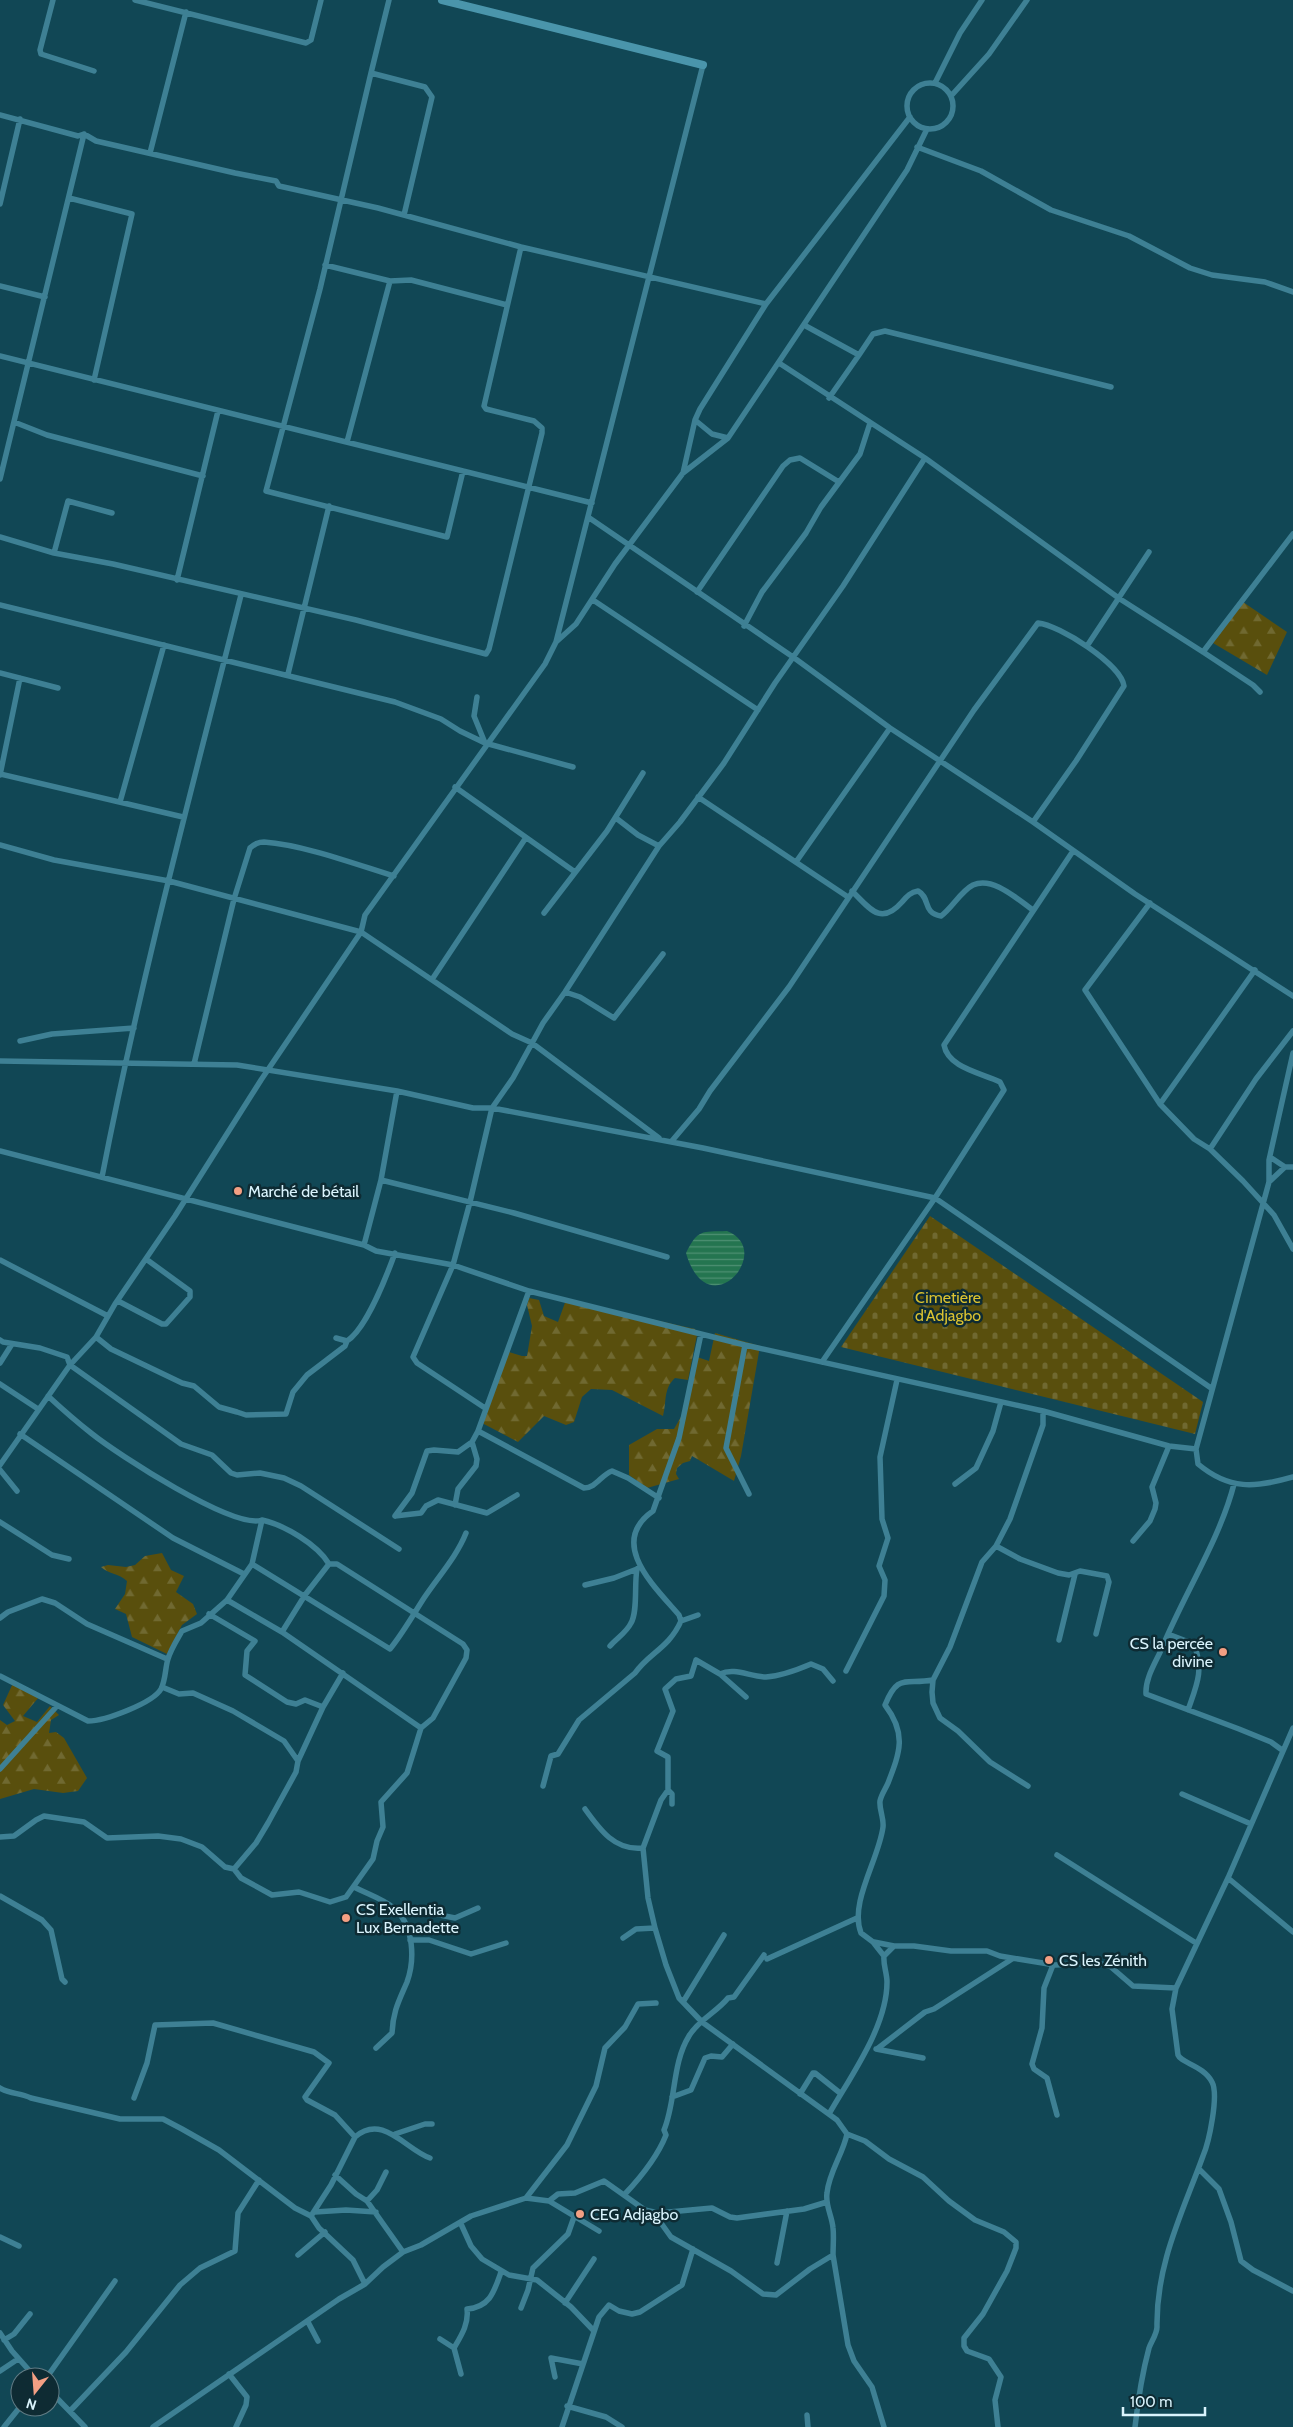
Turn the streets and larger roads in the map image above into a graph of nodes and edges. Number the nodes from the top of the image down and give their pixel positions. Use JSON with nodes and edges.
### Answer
{"nodes":[{"id":1,"x":53,"y":0,"type":"edge"},
{"id":2,"x":135,"y":0,"type":"edge"},
{"id":3,"x":320,"y":0,"type":"edge"},
{"id":4,"x":389,"y":0,"type":"edge"},
{"id":5,"x":442,"y":0,"type":"edge"},
{"id":6,"x":982,"y":0,"type":"edge"},
{"id":7,"x":1028,"y":0,"type":"edge"},
{"id":8,"x":186,"y":12,"type":"junction"},
{"id":9,"x":703,"y":65,"type":"joint"},
{"id":10,"x":94,"y":71,"type":"dead end"},
{"id":11,"x":371,"y":73,"type":"junction"},
{"id":12,"x":935,"y":83,"type":"junction"},
{"id":13,"x":951,"y":96,"type":"junction"},
{"id":14,"x":0,"y":115,"type":"edge"},
{"id":15,"x":910,"y":117,"type":"junction"},
{"id":16,"x":20,"y":119,"type":"junction"},
{"id":17,"x":927,"y":128,"type":"junction"},
{"id":18,"x":84,"y":134,"type":"junction"},
{"id":19,"x":916,"y":147,"type":"junction"},
{"id":20,"x":150,"y":153,"type":"junction"},
{"id":21,"x":3,"y":181,"type":"edge"},
{"id":22,"x":68,"y":198,"type":"junction"},
{"id":23,"x":339,"y":199,"type":"junction"},
{"id":24,"x":0,"y":204,"type":"edge"},
{"id":25,"x":404,"y":214,"type":"junction"},
{"id":26,"x":521,"y":247,"type":"junction"},
{"id":27,"x":325,"y":265,"type":"junction"},
{"id":28,"x":650,"y":276,"type":"junction"},
{"id":29,"x":390,"y":281,"type":"junction"},
{"id":30,"x":0,"y":286,"type":"edge"},
{"id":31,"x":1293,"y":292,"type":"edge"},
{"id":32,"x":45,"y":297,"type":"junction"},
{"id":33,"x":766,"y":304,"type":"junction"},
{"id":34,"x":507,"y":305,"type":"junction"},
{"id":35,"x":804,"y":325,"type":"junction"},
{"id":36,"x":859,"y":355,"type":"junction"},
{"id":37,"x":0,"y":356,"type":"edge"},
{"id":38,"x":28,"y":363,"type":"junction"},
{"id":39,"x":779,"y":363,"type":"junction"},
{"id":40,"x":94,"y":380,"type":"junction"},
{"id":41,"x":1111,"y":387,"type":"dead end"},
{"id":42,"x":830,"y":398,"type":"junction"},
{"id":43,"x":218,"y":410,"type":"junction"},
{"id":44,"x":694,"y":420,"type":"junction"},
{"id":45,"x":14,"y":422,"type":"junction"},
{"id":46,"x":870,"y":423,"type":"junction"},
{"id":47,"x":283,"y":427,"type":"junction"},
{"id":48,"x":728,"y":438,"type":"junction"},
{"id":49,"x":347,"y":442,"type":"junction"},
{"id":50,"x":925,"y":458,"type":"junction"},
{"id":51,"x":463,"y":471,"type":"junction"},
{"id":52,"x":682,"y":473,"type":"junction"},
{"id":53,"x":203,"y":476,"type":"junction"},
{"id":54,"x":0,"y":479,"type":"edge"},
{"id":55,"x":839,"y":482,"type":"junction"},
{"id":56,"x":528,"y":487,"type":"junction"},
{"id":57,"x":592,"y":503,"type":"junction"},
{"id":58,"x":329,"y":506,"type":"junction"},
{"id":59,"x":112,"y":513,"type":"dead end"},
{"id":60,"x":588,"y":517,"type":"junction"},
{"id":61,"x":1293,"y":534,"type":"edge"},
{"id":62,"x":0,"y":538,"type":"edge"},
{"id":63,"x":629,"y":545,"type":"junction"},
{"id":64,"x":1149,"y":552,"type":"dead end"},
{"id":65,"x":54,"y":553,"type":"junction"},
{"id":66,"x":178,"y":580,"type":"junction"},
{"id":67,"x":697,"y":592,"type":"junction"},
{"id":68,"x":241,"y":595,"type":"junction"},
{"id":69,"x":1120,"y":599,"type":"junction"},
{"id":70,"x":593,"y":600,"type":"junction"},
{"id":71,"x":0,"y":605,"type":"edge"},
{"id":72,"x":304,"y":608,"type":"junction"},
{"id":73,"x":744,"y":626,"type":"junction"},
{"id":74,"x":556,"y":642,"type":"junction"},
{"id":75,"x":164,"y":644,"type":"junction"},
{"id":76,"x":1087,"y":646,"type":"junction"},
{"id":77,"x":1203,"y":652,"type":"junction"},
{"id":78,"x":793,"y":658,"type":"junction"},
{"id":79,"x":226,"y":660,"type":"junction"},
{"id":80,"x":0,"y":673,"type":"edge"},
{"id":81,"x":288,"y":674,"type":"junction"},
{"id":82,"x":20,"y":678,"type":"junction"},
{"id":83,"x":58,"y":688,"type":"dead end"},
{"id":84,"x":1260,"y":692,"type":"dead end"},
{"id":85,"x":477,"y":698,"type":"dead end"},
{"id":86,"x":758,"y":710,"type":"junction"},
{"id":87,"x":890,"y":728,"type":"junction"},
{"id":88,"x":486,"y":743,"type":"junction"},
{"id":89,"x":940,"y":760,"type":"junction"},
{"id":90,"x":573,"y":767,"type":"dead end"},
{"id":91,"x":643,"y":773,"type":"dead end"},
{"id":92,"x":0,"y":774,"type":"edge"},
{"id":93,"x":455,"y":787,"type":"junction"},
{"id":94,"x":698,"y":797,"type":"junction"},
{"id":95,"x":120,"y":802,"type":"junction"},
{"id":96,"x":183,"y":817,"type":"junction"},
{"id":97,"x":616,"y":818,"type":"junction"},
{"id":98,"x":1032,"y":822,"type":"junction"},
{"id":99,"x":525,"y":839,"type":"junction"},
{"id":100,"x":0,"y":845,"type":"edge"},
{"id":101,"x":659,"y":846,"type":"junction"},
{"id":102,"x":1073,"y":851,"type":"junction"},
{"id":103,"x":796,"y":862,"type":"junction"},
{"id":104,"x":575,"y":872,"type":"junction"},
{"id":105,"x":394,"y":876,"type":"junction"},
{"id":106,"x":169,"y":881,"type":"junction"},
{"id":107,"x":852,"y":891,"type":"junction"},
{"id":108,"x":234,"y":898,"type":"junction"},
{"id":109,"x":848,"y":898,"type":"junction"},
{"id":110,"x":1150,"y":903,"type":"junction"},
{"id":111,"x":1033,"y":910,"type":"junction"},
{"id":112,"x":544,"y":913,"type":"dead end"},
{"id":113,"x":361,"y":932,"type":"junction"},
{"id":114,"x":663,"y":954,"type":"dead end"},
{"id":115,"x":1255,"y":970,"type":"junction"},
{"id":116,"x":433,"y":978,"type":"junction"},
{"id":117,"x":565,"y":992,"type":"junction"},
{"id":118,"x":1293,"y":996,"type":"edge"},
{"id":119,"x":134,"y":1028,"type":"junction"},
{"id":120,"x":1293,"y":1031,"type":"edge"},
{"id":121,"x":20,"y":1041,"type":"dead end"},
{"id":122,"x":532,"y":1043,"type":"junction"},
{"id":123,"x":1293,"y":1053,"type":"edge"},
{"id":124,"x":0,"y":1061,"type":"edge"},
{"id":125,"x":125,"y":1062,"type":"junction"},
{"id":126,"x":194,"y":1064,"type":"junction"},
{"id":127,"x":268,"y":1070,"type":"junction"},
{"id":128,"x":397,"y":1091,"type":"junction"},
{"id":129,"x":1160,"y":1104,"type":"junction"},
{"id":130,"x":492,"y":1108,"type":"junction"},
{"id":131,"x":662,"y":1140,"type":"junction"},
{"id":132,"x":671,"y":1142,"type":"junction"},
{"id":133,"x":1210,"y":1149,"type":"junction"},
{"id":134,"x":0,"y":1151,"type":"edge"},
{"id":135,"x":1270,"y":1157,"type":"junction"},
{"id":136,"x":1286,"y":1167,"type":"junction"},
{"id":137,"x":1293,"y":1167,"type":"edge"},
{"id":138,"x":102,"y":1177,"type":"junction"},
{"id":139,"x":381,"y":1180,"type":"junction"},
{"id":140,"x":1269,"y":1182,"type":"junction"},
{"id":141,"x":185,"y":1198,"type":"junction"},
{"id":142,"x":934,"y":1198,"type":"junction"},
{"id":143,"x":470,"y":1202,"type":"junction"},
{"id":144,"x":1262,"y":1203,"type":"junction"},
{"id":145,"x":364,"y":1245,"type":"junction"},
{"id":146,"x":1293,"y":1249,"type":"edge"},
{"id":147,"x":395,"y":1253,"type":"junction"},
{"id":148,"x":667,"y":1257,"type":"dead end"},
{"id":149,"x":0,"y":1260,"type":"edge"},
{"id":150,"x":146,"y":1260,"type":"junction"},
{"id":151,"x":453,"y":1266,"type":"junction"},
{"id":152,"x":529,"y":1291,"type":"junction"},
{"id":153,"x":118,"y":1301,"type":"junction"},
{"id":154,"x":108,"y":1316,"type":"junction"},
{"id":155,"x":702,"y":1334,"type":"junction"},
{"id":156,"x":96,"y":1337,"type":"junction"},
{"id":157,"x":336,"y":1338,"type":"dead end"},
{"id":158,"x":0,"y":1340,"type":"edge"},
{"id":159,"x":347,"y":1341,"type":"junction"},
{"id":160,"x":12,"y":1344,"type":"junction"},
{"id":161,"x":745,"y":1345,"type":"junction"},
{"id":162,"x":822,"y":1362,"type":"junction"},
{"id":163,"x":0,"y":1363,"type":"edge"},
{"id":164,"x":70,"y":1366,"type":"junction"},
{"id":165,"x":897,"y":1380,"type":"junction"},
{"id":166,"x":0,"y":1384,"type":"edge"},
{"id":167,"x":1211,"y":1388,"type":"junction"},
{"id":168,"x":48,"y":1396,"type":"junction"},
{"id":169,"x":1001,"y":1402,"type":"junction"},
{"id":170,"x":485,"y":1408,"type":"junction"},
{"id":171,"x":38,"y":1409,"type":"junction"},
{"id":172,"x":1043,"y":1411,"type":"junction"},
{"id":173,"x":478,"y":1431,"type":"junction"},
{"id":174,"x":20,"y":1434,"type":"junction"},
{"id":175,"x":472,"y":1442,"type":"junction"},
{"id":176,"x":1169,"y":1446,"type":"junction"},
{"id":177,"x":1196,"y":1449,"type":"junction"},
{"id":178,"x":0,"y":1464,"type":"edge"},
{"id":179,"x":0,"y":1470,"type":"edge"},
{"id":180,"x":1293,"y":1477,"type":"edge"},
{"id":181,"x":955,"y":1484,"type":"dead end"},
{"id":182,"x":1234,"y":1484,"type":"junction"},
{"id":183,"x":17,"y":1491,"type":"dead end"},
{"id":184,"x":749,"y":1494,"type":"dead end"},
{"id":185,"x":517,"y":1495,"type":"dead end"},
{"id":186,"x":659,"y":1498,"type":"junction"},
{"id":187,"x":455,"y":1505,"type":"junction"},
{"id":188,"x":262,"y":1520,"type":"junction"},
{"id":189,"x":0,"y":1522,"type":"edge"},
{"id":190,"x":466,"y":1533,"type":"dead end"},
{"id":191,"x":1132,"y":1541,"type":"dead end"},
{"id":192,"x":996,"y":1546,"type":"junction"},
{"id":193,"x":399,"y":1549,"type":"dead end"},
{"id":194,"x":69,"y":1559,"type":"dead end"},
{"id":195,"x":252,"y":1564,"type":"junction"},
{"id":196,"x":329,"y":1564,"type":"junction"},
{"id":197,"x":638,"y":1568,"type":"junction"},
{"id":198,"x":244,"y":1574,"type":"junction"},
{"id":199,"x":1075,"y":1574,"type":"junction"},
{"id":200,"x":585,"y":1584,"type":"dead end"},
{"id":201,"x":305,"y":1595,"type":"junction"},
{"id":202,"x":227,"y":1600,"type":"junction"},
{"id":203,"x":416,"y":1613,"type":"junction"},
{"id":204,"x":209,"y":1614,"type":"junction"},
{"id":205,"x":698,"y":1615,"type":"dead end"},
{"id":206,"x":0,"y":1618,"type":"edge"},
{"id":207,"x":681,"y":1621,"type":"junction"},
{"id":208,"x":282,"y":1632,"type":"junction"},
{"id":209,"x":1096,"y":1634,"type":"dead end"},
{"id":210,"x":1168,"y":1634,"type":"junction"},
{"id":211,"x":1059,"y":1640,"type":"dead end"},
{"id":212,"x":610,"y":1646,"type":"dead end"},
{"id":213,"x":167,"y":1659,"type":"junction"},
{"id":214,"x":846,"y":1671,"type":"dead end"},
{"id":215,"x":343,"y":1673,"type":"junction"},
{"id":216,"x":720,"y":1674,"type":"junction"},
{"id":217,"x":0,"y":1676,"type":"edge"},
{"id":218,"x":933,"y":1680,"type":"junction"},
{"id":219,"x":833,"y":1681,"type":"dead end"},
{"id":220,"x":162,"y":1687,"type":"junction"},
{"id":221,"x":746,"y":1697,"type":"dead end"},
{"id":222,"x":57,"y":1706,"type":"junction"},
{"id":223,"x":323,"y":1707,"type":"junction"},
{"id":224,"x":1188,"y":1710,"type":"junction"},
{"id":225,"x":421,"y":1728,"type":"junction"},
{"id":226,"x":1293,"y":1728,"type":"edge"},
{"id":227,"x":1282,"y":1750,"type":"junction"},
{"id":228,"x":298,"y":1760,"type":"junction"},
{"id":229,"x":0,"y":1769,"type":"edge"},
{"id":230,"x":542,"y":1786,"type":"dead end"},
{"id":231,"x":1028,"y":1786,"type":"dead end"},
{"id":232,"x":668,"y":1790,"type":"junction"},
{"id":233,"x":1182,"y":1794,"type":"dead end"},
{"id":234,"x":672,"y":1804,"type":"dead end"},
{"id":235,"x":585,"y":1809,"type":"dead end"},
{"id":236,"x":1251,"y":1824,"type":"junction"},
{"id":237,"x":0,"y":1837,"type":"edge"},
{"id":238,"x":644,"y":1848,"type":"junction"},
{"id":239,"x":1058,"y":1855,"type":"dead end"},
{"id":240,"x":234,"y":1869,"type":"junction"},
{"id":241,"x":1228,"y":1878,"type":"junction"},
{"id":242,"x":354,"y":1887,"type":"junction"},
{"id":243,"x":0,"y":1896,"type":"edge"},
{"id":244,"x":478,"y":1908,"type":"dead end"},
{"id":245,"x":400,"y":1914,"type":"junction"},
{"id":246,"x":857,"y":1918,"type":"junction"},
{"id":247,"x":655,"y":1928,"type":"junction"},
{"id":248,"x":1293,"y":1932,"type":"edge"},
{"id":249,"x":724,"y":1935,"type":"dead end"},
{"id":250,"x":623,"y":1938,"type":"dead end"},
{"id":251,"x":410,"y":1940,"type":"junction"},
{"id":252,"x":872,"y":1942,"type":"junction"},
{"id":253,"x":506,"y":1943,"type":"dead end"},
{"id":254,"x":1196,"y":1943,"type":"junction"},
{"id":255,"x":894,"y":1946,"type":"junction"},
{"id":256,"x":884,"y":1956,"type":"junction"},
{"id":257,"x":1012,"y":1958,"type":"junction"},
{"id":258,"x":1052,"y":1964,"type":"junction"},
{"id":259,"x":66,"y":1982,"type":"dead end"},
{"id":260,"x":1176,"y":1988,"type":"junction"},
{"id":261,"x":683,"y":2002,"type":"junction"},
{"id":262,"x":656,"y":2003,"type":"dead end"},
{"id":263,"x":702,"y":2022,"type":"junction"},
{"id":264,"x":733,"y":2044,"type":"junction"},
{"id":265,"x":376,"y":2048,"type":"dead end"},
{"id":266,"x":877,"y":2048,"type":"junction"},
{"id":267,"x":869,"y":2049,"type":"junction"},
{"id":268,"x":923,"y":2058,"type":"dead end"},
{"id":269,"x":0,"y":2088,"type":"edge"},
{"id":270,"x":800,"y":2094,"type":"junction"},
{"id":271,"x":840,"y":2094,"type":"junction"},
{"id":272,"x":672,"y":2097,"type":"junction"},
{"id":273,"x":134,"y":2098,"type":"dead end"},
{"id":274,"x":829,"y":2114,"type":"junction"},
{"id":275,"x":1057,"y":2115,"type":"dead end"},
{"id":276,"x":432,"y":2124,"type":"dead end"},
{"id":277,"x":395,"y":2134,"type":"junction"},
{"id":278,"x":847,"y":2134,"type":"junction"},
{"id":279,"x":355,"y":2137,"type":"junction"},
{"id":280,"x":430,"y":2158,"type":"dead end"},
{"id":281,"x":1199,"y":2168,"type":"junction"},
{"id":282,"x":386,"y":2172,"type":"dead end"},
{"id":283,"x":335,"y":2175,"type":"junction"},
{"id":284,"x":259,"y":2180,"type":"junction"},
{"id":285,"x":625,"y":2194,"type":"junction"},
{"id":286,"x":526,"y":2198,"type":"junction"},
{"id":287,"x":367,"y":2201,"type":"junction"},
{"id":288,"x":549,"y":2201,"type":"junction"},
{"id":289,"x":826,"y":2202,"type":"junction"},
{"id":290,"x":787,"y":2211,"type":"junction"},
{"id":291,"x":376,"y":2212,"type":"junction"},
{"id":292,"x":658,"y":2213,"type":"junction"},
{"id":293,"x":313,"y":2214,"type":"junction"},
{"id":294,"x":574,"y":2217,"type":"junction"},
{"id":295,"x":461,"y":2224,"type":"junction"},
{"id":296,"x":599,"y":2231,"type":"dead end"},
{"id":297,"x":326,"y":2232,"type":"junction"},
{"id":298,"x":0,"y":2236,"type":"edge"},
{"id":299,"x":20,"y":2246,"type":"dead end"},
{"id":300,"x":693,"y":2249,"type":"junction"},
{"id":301,"x":403,"y":2252,"type":"junction"},
{"id":302,"x":298,"y":2255,"type":"dead end"},
{"id":303,"x":833,"y":2255,"type":"junction"},
{"id":304,"x":594,"y":2259,"type":"dead end"},
{"id":305,"x":777,"y":2263,"type":"dead end"},
{"id":306,"x":501,"y":2272,"type":"junction"},
{"id":307,"x":529,"y":2278,"type":"junction"},
{"id":308,"x":115,"y":2281,"type":"dead end"},
{"id":309,"x":365,"y":2284,"type":"junction"},
{"id":310,"x":1293,"y":2291,"type":"edge"},
{"id":311,"x":565,"y":2303,"type":"junction"},
{"id":312,"x":521,"y":2308,"type":"dead end"},
{"id":313,"x":30,"y":2314,"type":"dead end"},
{"id":314,"x":308,"y":2322,"type":"junction"},
{"id":315,"x":594,"y":2331,"type":"junction"},
{"id":316,"x":0,"y":2333,"type":"edge"},
{"id":317,"x":440,"y":2339,"type":"dead end"},
{"id":318,"x":4,"y":2340,"type":"junction"},
{"id":319,"x":318,"y":2341,"type":"dead end"},
{"id":320,"x":454,"y":2348,"type":"junction"},
{"id":321,"x":18,"y":2359,"type":"junction"},
{"id":322,"x":583,"y":2364,"type":"junction"},
{"id":323,"x":26,"y":2367,"type":"edge"},
{"id":324,"x":54,"y":2367,"type":"edge"},
{"id":325,"x":0,"y":2372,"type":"edge"},
{"id":326,"x":229,"y":2374,"type":"junction"},
{"id":327,"x":461,"y":2374,"type":"dead end"},
{"id":328,"x":555,"y":2377,"type":"dead end"},
{"id":329,"x":60,"y":2400,"type":"edge"},
{"id":330,"x":567,"y":2406,"type":"junction"},
{"id":331,"x":71,"y":2410,"type":"junction"},
{"id":332,"x":808,"y":2415,"type":"dead end"},
{"id":333,"x":12,"y":2417,"type":"edge"},
{"id":334,"x":4,"y":2427,"type":"edge"},
{"id":335,"x":86,"y":2427,"type":"edge"},
{"id":336,"x":153,"y":2427,"type":"edge"},
{"id":337,"x":236,"y":2427,"type":"edge"},
{"id":338,"x":562,"y":2427,"type":"edge"},
{"id":339,"x":622,"y":2427,"type":"edge"},
{"id":340,"x":808,"y":2427,"type":"edge"},
{"id":341,"x":884,"y":2427,"type":"edge"},
{"id":342,"x":998,"y":2427,"type":"edge"},
{"id":343,"x":1135,"y":2427,"type":"edge"}],
"edges":[{"from":1,"to":10,"type":"street"},
{"from":2,"to":8,"type":"street"},
{"from":3,"to":8,"type":"street"},
{"from":4,"to":11,"type":"street"},
{"from":5,"to":9,"type":"street"},
{"from":6,"to":12,"type":"street"},
{"from":7,"to":13,"type":"street"},
{"from":8,"to":20,"type":"street"},
{"from":9,"to":28,"type":"street"},
{"from":11,"to":23,"type":"street"},
{"from":11,"to":25,"type":"street"},
{"from":12,"to":13,"type":"street"},
{"from":12,"to":15,"type":"street"},
{"from":13,"to":17,"type":"street"},
{"from":14,"to":16,"type":"street"},
{"from":15,"to":17,"type":"street"},
{"from":15,"to":33,"type":"street"},
{"from":16,"to":18,"type":"street"},
{"from":16,"to":21,"type":"street"},
{"from":17,"to":19,"type":"street"},
{"from":18,"to":20,"type":"street"},
{"from":18,"to":22,"type":"street"},
{"from":19,"to":31,"type":"street"},
{"from":19,"to":35,"type":"street"},
{"from":20,"to":23,"type":"street"},
{"from":21,"to":24,"type":"street"},
{"from":22,"to":32,"type":"street"},
{"from":22,"to":40,"type":"street"},
{"from":23,"to":25,"type":"street"},
{"from":23,"to":27,"type":"street"},
{"from":25,"to":26,"type":"street"},
{"from":26,"to":28,"type":"street"},
{"from":26,"to":34,"type":"street"},
{"from":27,"to":29,"type":"street"},
{"from":27,"to":47,"type":"street"},
{"from":28,"to":33,"type":"street"},
{"from":28,"to":57,"type":"street"},
{"from":29,"to":34,"type":"street"},
{"from":29,"to":49,"type":"street"},
{"from":30,"to":32,"type":"street"},
{"from":32,"to":38,"type":"street"},
{"from":33,"to":44,"type":"street"},
{"from":34,"to":56,"type":"street"},
{"from":35,"to":36,"type":"street"},
{"from":35,"to":39,"type":"street"},
{"from":36,"to":41,"type":"street"},
{"from":36,"to":42,"type":"street"},
{"from":37,"to":38,"type":"street"},
{"from":38,"to":40,"type":"street"},
{"from":38,"to":45,"type":"street"},
{"from":39,"to":42,"type":"street"},
{"from":39,"to":48,"type":"street"},
{"from":40,"to":43,"type":"street"},
{"from":42,"to":46,"type":"street"},
{"from":43,"to":47,"type":"street"},
{"from":43,"to":53,"type":"street"},
{"from":44,"to":48,"type":"street"},
{"from":44,"to":52,"type":"street"},
{"from":45,"to":53,"type":"street"},
{"from":45,"to":54,"type":"street"},
{"from":46,"to":50,"type":"street"},
{"from":46,"to":55,"type":"street"},
{"from":47,"to":49,"type":"street"},
{"from":47,"to":58,"type":"street"},
{"from":48,"to":52,"type":"street"},
{"from":49,"to":51,"type":"street"},
{"from":50,"to":69,"type":"street"},
{"from":50,"to":78,"type":"street"},
{"from":51,"to":56,"type":"street"},
{"from":51,"to":58,"type":"street"},
{"from":52,"to":63,"type":"street"},
{"from":53,"to":66,"type":"street"},
{"from":55,"to":67,"type":"street"},
{"from":55,"to":73,"type":"street"},
{"from":56,"to":57,"type":"street"},
{"from":56,"to":72,"type":"street"},
{"from":57,"to":60,"type":"street"},
{"from":58,"to":72,"type":"street"},
{"from":59,"to":65,"type":"street"},
{"from":60,"to":63,"type":"street"},
{"from":60,"to":74,"type":"street"},
{"from":61,"to":77,"type":"street"},
{"from":62,"to":65,"type":"street"},
{"from":63,"to":67,"type":"street"},
{"from":63,"to":70,"type":"street"},
{"from":64,"to":69,"type":"street"},
{"from":65,"to":66,"type":"street"},
{"from":66,"to":68,"type":"street"},
{"from":67,"to":73,"type":"street"},
{"from":68,"to":72,"type":"street"},
{"from":68,"to":79,"type":"street"},
{"from":69,"to":76,"type":"street"},
{"from":69,"to":77,"type":"street"},
{"from":70,"to":74,"type":"street"},
{"from":70,"to":86,"type":"street"},
{"from":71,"to":75,"type":"street"},
{"from":72,"to":81,"type":"street"},
{"from":73,"to":78,"type":"street"},
{"from":74,"to":88,"type":"street"},
{"from":75,"to":79,"type":"street"},
{"from":75,"to":95,"type":"street"},
{"from":76,"to":89,"type":"street"},
{"from":76,"to":98,"type":"street"},
{"from":77,"to":84,"type":"street"},
{"from":78,"to":86,"type":"street"},
{"from":78,"to":87,"type":"street"},
{"from":79,"to":81,"type":"street"},
{"from":79,"to":96,"type":"street"},
{"from":80,"to":82,"type":"street"},
{"from":81,"to":88,"type":"street"},
{"from":82,"to":83,"type":"street"},
{"from":82,"to":92,"type":"street"},
{"from":85,"to":88,"type":"street"},
{"from":86,"to":94,"type":"street"},
{"from":87,"to":89,"type":"street"},
{"from":87,"to":103,"type":"street"},
{"from":88,"to":90,"type":"street"},
{"from":88,"to":93,"type":"street"},
{"from":89,"to":98,"type":"street"},
{"from":89,"to":107,"type":"street"},
{"from":91,"to":97,"type":"street"},
{"from":92,"to":95,"type":"street"},
{"from":93,"to":99,"type":"street"},
{"from":93,"to":105,"type":"street"},
{"from":94,"to":101,"type":"street"},
{"from":94,"to":103,"type":"street"},
{"from":95,"to":96,"type":"street"},
{"from":96,"to":106,"type":"street"},
{"from":97,"to":101,"type":"street"},
{"from":97,"to":104,"type":"street"},
{"from":98,"to":102,"type":"street"},
{"from":99,"to":104,"type":"street"},
{"from":99,"to":116,"type":"street"},
{"from":100,"to":106,"type":"street"},
{"from":101,"to":117,"type":"street"},
{"from":102,"to":110,"type":"street"},
{"from":102,"to":111,"type":"street"},
{"from":103,"to":109,"type":"street"},
{"from":104,"to":112,"type":"street"},
{"from":105,"to":108,"type":"street"},
{"from":105,"to":113,"type":"street"},
{"from":106,"to":108,"type":"street"},
{"from":106,"to":119,"type":"street"},
{"from":107,"to":109,"type":"street"},
{"from":107,"to":111,"type":"street"},
{"from":108,"to":113,"type":"street"},
{"from":108,"to":126,"type":"street"},
{"from":109,"to":132,"type":"street"},
{"from":110,"to":115,"type":"street"},
{"from":110,"to":129,"type":"street"},
{"from":111,"to":142,"type":"street"},
{"from":113,"to":116,"type":"street"},
{"from":113,"to":127,"type":"street"},
{"from":114,"to":117,"type":"street"},
{"from":115,"to":118,"type":"street"},
{"from":115,"to":129,"type":"street"},
{"from":116,"to":122,"type":"street"},
{"from":117,"to":122,"type":"street"},
{"from":119,"to":121,"type":"street"},
{"from":119,"to":125,"type":"street"},
{"from":120,"to":133,"type":"street"},
{"from":122,"to":130,"type":"street"},
{"from":122,"to":131,"type":"street"},
{"from":123,"to":135,"type":"street"},
{"from":124,"to":125,"type":"street"},
{"from":125,"to":126,"type":"street"},
{"from":125,"to":138,"type":"street"},
{"from":126,"to":127,"type":"street"},
{"from":127,"to":128,"type":"street"},
{"from":127,"to":141,"type":"street"},
{"from":128,"to":130,"type":"street"},
{"from":128,"to":139,"type":"street"},
{"from":129,"to":133,"type":"street"},
{"from":130,"to":131,"type":"street"},
{"from":130,"to":143,"type":"street"},
{"from":131,"to":132,"type":"street"},
{"from":132,"to":142,"type":"street"},
{"from":133,"to":144,"type":"street"},
{"from":134,"to":138,"type":"street"},
{"from":135,"to":136,"type":"street"},
{"from":135,"to":140,"type":"street"},
{"from":136,"to":137,"type":"street"},
{"from":136,"to":140,"type":"street"},
{"from":138,"to":141,"type":"street"},
{"from":139,"to":143,"type":"street"},
{"from":139,"to":145,"type":"street"},
{"from":140,"to":144,"type":"street"},
{"from":141,"to":145,"type":"street"},
{"from":141,"to":150,"type":"street"},
{"from":142,"to":162,"type":"street"},
{"from":142,"to":167,"type":"street"},
{"from":143,"to":148,"type":"street"},
{"from":143,"to":151,"type":"street"},
{"from":144,"to":146,"type":"street"},
{"from":144,"to":167,"type":"street"},
{"from":145,"to":147,"type":"street"},
{"from":147,"to":151,"type":"street"},
{"from":147,"to":159,"type":"street"},
{"from":149,"to":154,"type":"street"},
{"from":150,"to":153,"type":"street"},
{"from":150,"to":153,"type":"street"},
{"from":151,"to":152,"type":"street"},
{"from":151,"to":170,"type":"street"},
{"from":152,"to":155,"type":"street"},
{"from":152,"to":170,"type":"street"},
{"from":153,"to":154,"type":"street"},
{"from":154,"to":156,"type":"street"},
{"from":155,"to":161,"type":"street"},
{"from":155,"to":186,"type":"street"},
{"from":156,"to":159,"type":"street"},
{"from":156,"to":164,"type":"street"},
{"from":157,"to":159,"type":"street"},
{"from":158,"to":160,"type":"street"},
{"from":160,"to":163,"type":"street"},
{"from":160,"to":164,"type":"street"},
{"from":161,"to":162,"type":"street"},
{"from":161,"to":184,"type":"street"},
{"from":162,"to":165,"type":"street"},
{"from":164,"to":168,"type":"street"},
{"from":164,"to":193,"type":"street"},
{"from":165,"to":169,"type":"street"},
{"from":165,"to":214,"type":"street"},
{"from":166,"to":171,"type":"street"},
{"from":167,"to":177,"type":"street"},
{"from":168,"to":171,"type":"street"},
{"from":168,"to":188,"type":"street"},
{"from":169,"to":172,"type":"street"},
{"from":169,"to":181,"type":"street"},
{"from":170,"to":173,"type":"street"},
{"from":171,"to":174,"type":"street"},
{"from":172,"to":176,"type":"street"},
{"from":172,"to":192,"type":"street"},
{"from":173,"to":175,"type":"street"},
{"from":173,"to":186,"type":"street"},
{"from":174,"to":178,"type":"street"},
{"from":174,"to":198,"type":"street"},
{"from":175,"to":187,"type":"street"},
{"from":175,"to":187,"type":"street"},
{"from":176,"to":177,"type":"street"},
{"from":176,"to":191,"type":"street"},
{"from":177,"to":182,"type":"street"},
{"from":179,"to":183,"type":"street"},
{"from":180,"to":182,"type":"street"},
{"from":182,"to":210,"type":"street"},
{"from":185,"to":187,"type":"street"},
{"from":186,"to":197,"type":"street"},
{"from":188,"to":195,"type":"street"},
{"from":188,"to":196,"type":"street"},
{"from":189,"to":194,"type":"street"},
{"from":190,"to":203,"type":"street"},
{"from":192,"to":199,"type":"street"},
{"from":192,"to":218,"type":"street"},
{"from":195,"to":198,"type":"street"},
{"from":195,"to":201,"type":"street"},
{"from":196,"to":201,"type":"street"},
{"from":196,"to":203,"type":"street"},
{"from":197,"to":200,"type":"street"},
{"from":197,"to":207,"type":"street"},
{"from":197,"to":212,"type":"street"},
{"from":198,"to":202,"type":"street"},
{"from":199,"to":209,"type":"street"},
{"from":199,"to":211,"type":"street"},
{"from":201,"to":203,"type":"street"},
{"from":201,"to":208,"type":"street"},
{"from":202,"to":204,"type":"street"},
{"from":202,"to":208,"type":"street"},
{"from":203,"to":225,"type":"street"},
{"from":204,"to":213,"type":"street"},
{"from":204,"to":223,"type":"street"},
{"from":205,"to":207,"type":"street"},
{"from":206,"to":213,"type":"street"},
{"from":207,"to":230,"type":"street"},
{"from":208,"to":215,"type":"street"},
{"from":210,"to":224,"type":"street"},
{"from":210,"to":224,"type":"street"},
{"from":213,"to":220,"type":"street"},
{"from":215,"to":223,"type":"street"},
{"from":215,"to":225,"type":"street"},
{"from":216,"to":219,"type":"street"},
{"from":216,"to":221,"type":"street"},
{"from":216,"to":232,"type":"street"},
{"from":217,"to":222,"type":"street"},
{"from":218,"to":231,"type":"street"},
{"from":218,"to":246,"type":"street"},
{"from":220,"to":222,"type":"street"},
{"from":220,"to":228,"type":"street"},
{"from":222,"to":229,"type":"street"},
{"from":223,"to":228,"type":"street"},
{"from":224,"to":227,"type":"street"},
{"from":225,"to":242,"type":"street"},
{"from":226,"to":227,"type":"street"},
{"from":227,"to":236,"type":"street"},
{"from":228,"to":240,"type":"street"},
{"from":232,"to":234,"type":"street"},
{"from":232,"to":238,"type":"street"},
{"from":233,"to":236,"type":"street"},
{"from":235,"to":238,"type":"street"},
{"from":236,"to":241,"type":"street"},
{"from":237,"to":240,"type":"street"},
{"from":238,"to":247,"type":"street"},
{"from":239,"to":254,"type":"street"},
{"from":240,"to":242,"type":"street"},
{"from":241,"to":248,"type":"street"},
{"from":241,"to":254,"type":"street"},
{"from":242,"to":245,"type":"street"},
{"from":243,"to":259,"type":"street"},
{"from":244,"to":245,"type":"street"},
{"from":245,"to":251,"type":"street"},
{"from":246,"to":252,"type":"street"},
{"from":246,"to":263,"type":"street"},
{"from":247,"to":250,"type":"street"},
{"from":247,"to":261,"type":"street"},
{"from":249,"to":261,"type":"street"},
{"from":251,"to":253,"type":"street"},
{"from":251,"to":265,"type":"street"},
{"from":252,"to":255,"type":"street"},
{"from":252,"to":256,"type":"street"},
{"from":254,"to":260,"type":"street"},
{"from":255,"to":256,"type":"street"},
{"from":255,"to":257,"type":"street"},
{"from":256,"to":267,"type":"street"},
{"from":257,"to":258,"type":"street"},
{"from":257,"to":266,"type":"street"},
{"from":258,"to":260,"type":"street"},
{"from":258,"to":275,"type":"street"},
{"from":260,"to":281,"type":"street"},
{"from":261,"to":263,"type":"street"},
{"from":262,"to":286,"type":"street"},
{"from":263,"to":264,"type":"street"},
{"from":263,"to":272,"type":"street"},
{"from":264,"to":270,"type":"street"},
{"from":264,"to":272,"type":"street"},
{"from":266,"to":267,"type":"street"},
{"from":266,"to":268,"type":"street"},
{"from":267,"to":271,"type":"street"},
{"from":269,"to":284,"type":"street"},
{"from":270,"to":271,"type":"street"},
{"from":270,"to":274,"type":"street"},
{"from":271,"to":274,"type":"street"},
{"from":272,"to":285,"type":"street"},
{"from":273,"to":279,"type":"street"},
{"from":274,"to":278,"type":"street"},
{"from":276,"to":277,"type":"street"},
{"from":277,"to":279,"type":"street"},
{"from":277,"to":280,"type":"street"},
{"from":278,"to":289,"type":"street"},
{"from":278,"to":342,"type":"street"},
{"from":279,"to":283,"type":"street"},
{"from":281,"to":310,"type":"street"},
{"from":281,"to":343,"type":"street"},
{"from":282,"to":287,"type":"street"},
{"from":283,"to":287,"type":"street"},
{"from":283,"to":293,"type":"street"},
{"from":284,"to":293,"type":"street"},
{"from":284,"to":331,"type":"street"},
{"from":285,"to":288,"type":"street"},
{"from":285,"to":292,"type":"street"},
{"from":286,"to":288,"type":"street"},
{"from":286,"to":295,"type":"street"},
{"from":287,"to":291,"type":"street"},
{"from":288,"to":294,"type":"street"},
{"from":289,"to":290,"type":"street"},
{"from":289,"to":303,"type":"street"},
{"from":290,"to":292,"type":"street"},
{"from":290,"to":305,"type":"street"},
{"from":291,"to":293,"type":"street"},
{"from":291,"to":301,"type":"street"},
{"from":292,"to":300,"type":"street"},
{"from":293,"to":297,"type":"street"},
{"from":294,"to":296,"type":"street"},
{"from":294,"to":307,"type":"street"},
{"from":295,"to":301,"type":"street"},
{"from":295,"to":306,"type":"street"},
{"from":297,"to":302,"type":"street"},
{"from":297,"to":309,"type":"street"},
{"from":298,"to":299,"type":"street"},
{"from":300,"to":303,"type":"street"},
{"from":300,"to":315,"type":"street"},
{"from":301,"to":309,"type":"street"},
{"from":303,"to":341,"type":"street"},
{"from":304,"to":311,"type":"street"},
{"from":306,"to":307,"type":"street"},
{"from":306,"to":320,"type":"street"},
{"from":307,"to":311,"type":"street"},
{"from":307,"to":312,"type":"street"},
{"from":308,"to":324,"type":"street"},
{"from":309,"to":314,"type":"street"},
{"from":311,"to":315,"type":"street"},
{"from":313,"to":318,"type":"street"},
{"from":314,"to":319,"type":"street"},
{"from":314,"to":326,"type":"street"},
{"from":315,"to":322,"type":"street"},
{"from":316,"to":318,"type":"street"},
{"from":317,"to":320,"type":"street"},
{"from":318,"to":321,"type":"street"},
{"from":320,"to":327,"type":"street"},
{"from":321,"to":323,"type":"street"},
{"from":321,"to":325,"type":"street"},
{"from":322,"to":328,"type":"street"},
{"from":322,"to":330,"type":"street"},
{"from":326,"to":336,"type":"street"},
{"from":326,"to":337,"type":"street"},
{"from":329,"to":331,"type":"street"},
{"from":330,"to":338,"type":"street"},
{"from":330,"to":339,"type":"street"},
{"from":331,"to":335,"type":"street"},
{"from":332,"to":340,"type":"street"},
{"from":333,"to":334,"type":"street"}]}
